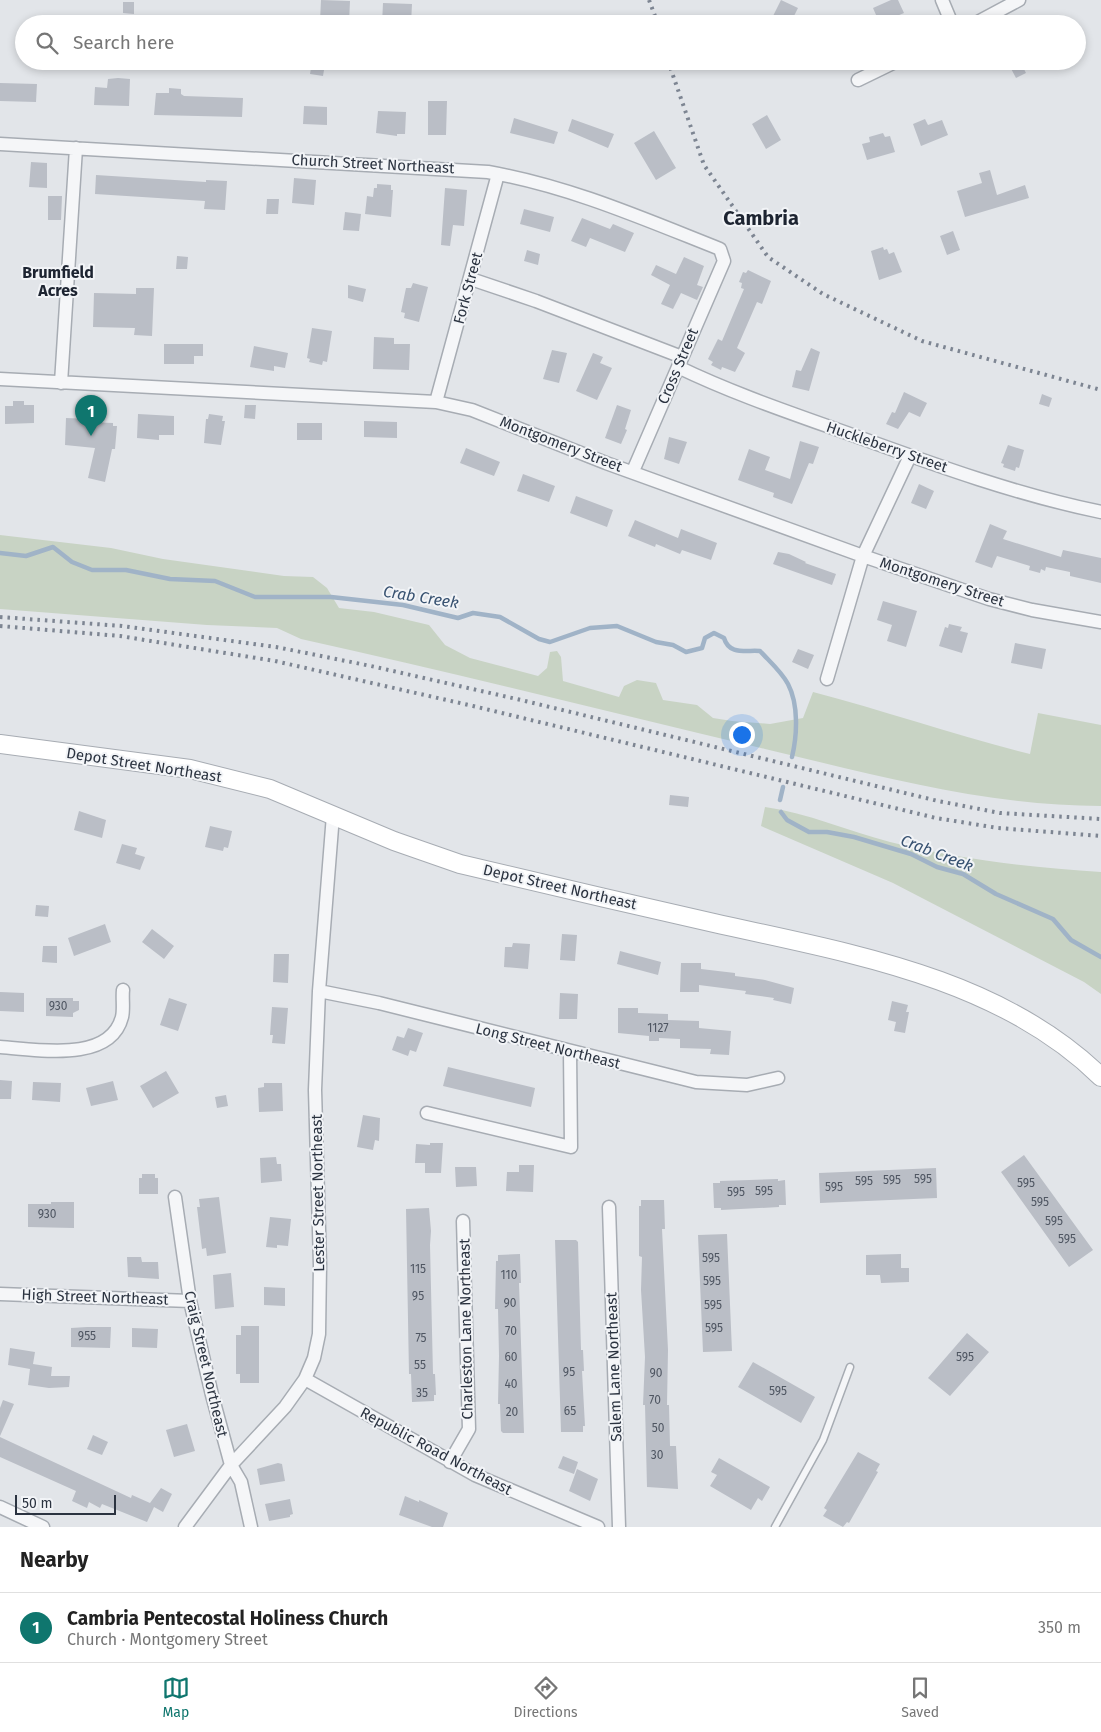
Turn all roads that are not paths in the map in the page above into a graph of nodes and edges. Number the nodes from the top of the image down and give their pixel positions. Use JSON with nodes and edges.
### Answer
{"nodes":[{"id":1,"x":942,"y":0,"type":"edge"},
{"id":2,"x":1019,"y":0,"type":"edge"},
{"id":3,"x":948,"y":15,"type":"edge"},
{"id":4,"x":991,"y":15,"type":"edge"},
{"id":5,"x":879,"y":70,"type":"edge"},
{"id":6,"x":858,"y":80,"type":"dead end"},
{"id":7,"x":0,"y":144,"type":"edge"},
{"id":8,"x":76,"y":148,"type":"junction"},
{"id":9,"x":498,"y":174,"type":"junction"},
{"id":10,"x":724,"y":261,"type":"joint"},
{"id":11,"x":471,"y":279,"type":"junction"},
{"id":12,"x":680,"y":362,"type":"junction"},
{"id":13,"x":0,"y":379,"type":"edge"},
{"id":14,"x":61,"y":383,"type":"junction"},
{"id":15,"x":436,"y":402,"type":"junction"},
{"id":16,"x":910,"y":456,"type":"junction"},
{"id":17,"x":634,"y":471,"type":"junction"},
{"id":18,"x":1101,"y":512,"type":"edge"},
{"id":19,"x":863,"y":556,"type":"junction"},
{"id":20,"x":1101,"y":622,"type":"edge"},
{"id":21,"x":827,"y":679,"type":"dead end"},
{"id":22,"x":0,"y":744,"type":"edge"},
{"id":23,"x":333,"y":815,"type":"junction"},
{"id":24,"x":123,"y":990,"type":"dead end"},
{"id":25,"x":319,"y":991,"type":"junction"},
{"id":26,"x":0,"y":1047,"type":"edge"},
{"id":27,"x":570,"y":1051,"type":"junction"},
{"id":28,"x":1101,"y":1077,"type":"edge"},
{"id":29,"x":778,"y":1078,"type":"dead end"},
{"id":30,"x":427,"y":1113,"type":"dead end"},
{"id":31,"x":175,"y":1197,"type":"dead end"},
{"id":32,"x":609,"y":1207,"type":"dead end"},
{"id":33,"x":463,"y":1221,"type":"dead end"},
{"id":34,"x":0,"y":1294,"type":"edge"},
{"id":35,"x":190,"y":1301,"type":"junction"},
{"id":36,"x":850,"y":1367,"type":"dead end"},
{"id":37,"x":305,"y":1379,"type":"junction"},
{"id":38,"x":450,"y":1462,"type":"junction"},
{"id":39,"x":231,"y":1465,"type":"junction"},
{"id":40,"x":0,"y":1506,"type":"edge"},
{"id":41,"x":43,"y":1527,"type":"edge"},
{"id":42,"x":185,"y":1527,"type":"edge"},
{"id":43,"x":251,"y":1527,"type":"edge"},
{"id":44,"x":598,"y":1527,"type":"edge"},
{"id":45,"x":618,"y":1527,"type":"edge"},
{"id":46,"x":775,"y":1527,"type":"edge"}],
"edges":[{"from":1,"to":3,"type":"street"},
{"from":2,"to":4,"type":"street"},
{"from":5,"to":6,"type":"street"},
{"from":7,"to":8,"type":"street","name":"Church Street Northeast"},
{"from":8,"to":9,"type":"street","name":"Church Street Northeast"},
{"from":8,"to":14,"type":"street"},
{"from":9,"to":10,"type":"street","name":"Church Street Northeast"},
{"from":9,"to":11,"type":"street","name":"Fork Street"},
{"from":10,"to":12,"type":"street","name":"Cross Street"},
{"from":11,"to":12,"type":"street","name":"Huckleberry Street"},
{"from":11,"to":15,"type":"street","name":"Fork Street"},
{"from":12,"to":16,"type":"street","name":"Huckleberry Street"},
{"from":12,"to":17,"type":"street","name":"Cross Street"},
{"from":13,"to":14,"type":"street","name":"Montgomery Street"},
{"from":14,"to":15,"type":"street","name":"Montgomery Street"},
{"from":15,"to":17,"type":"street","name":"Montgomery Street"},
{"from":16,"to":18,"type":"street","name":"Huckleberry Street"},
{"from":16,"to":19,"type":"street"},
{"from":17,"to":19,"type":"street","name":"Montgomery Street"},
{"from":19,"to":20,"type":"street","name":"Montgomery Street"},
{"from":19,"to":21,"type":"street"},
{"from":22,"to":23,"type":"main road","name":"Depot Street Northeast"},
{"from":23,"to":25,"type":"street","name":"Lester Street Northeast"},
{"from":23,"to":28,"type":"main road","name":"Depot Street Northeast"},
{"from":24,"to":26,"type":"street"},
{"from":25,"to":27,"type":"street","name":"Long Street Northeast"},
{"from":25,"to":37,"type":"street","name":"Lester Street Northeast"},
{"from":27,"to":29,"type":"street","name":"Long Street Northeast"},
{"from":27,"to":30,"type":"street"},
{"from":31,"to":35,"type":"street","name":"Craig Street Northeast"},
{"from":32,"to":45,"type":"street","name":"Salem Lane Northeast"},
{"from":33,"to":38,"type":"street","name":"Charleston Lane Northeast"},
{"from":34,"to":35,"type":"street","name":"High Street Northeast"},
{"from":35,"to":39,"type":"street","name":"Craig Street Northeast"},
{"from":36,"to":46,"type":"lane"},
{"from":37,"to":38,"type":"street","name":"Republic Road Northeast"},
{"from":37,"to":39,"type":"street","name":"Lester Street Northeast"},
{"from":38,"to":44,"type":"street","name":"Republic Road Northeast"},
{"from":39,"to":42,"type":"street","name":"Lester Street Northeast"},
{"from":39,"to":43,"type":"street","name":"Craig Street Northeast"},
{"from":40,"to":41,"type":"street"}]}
